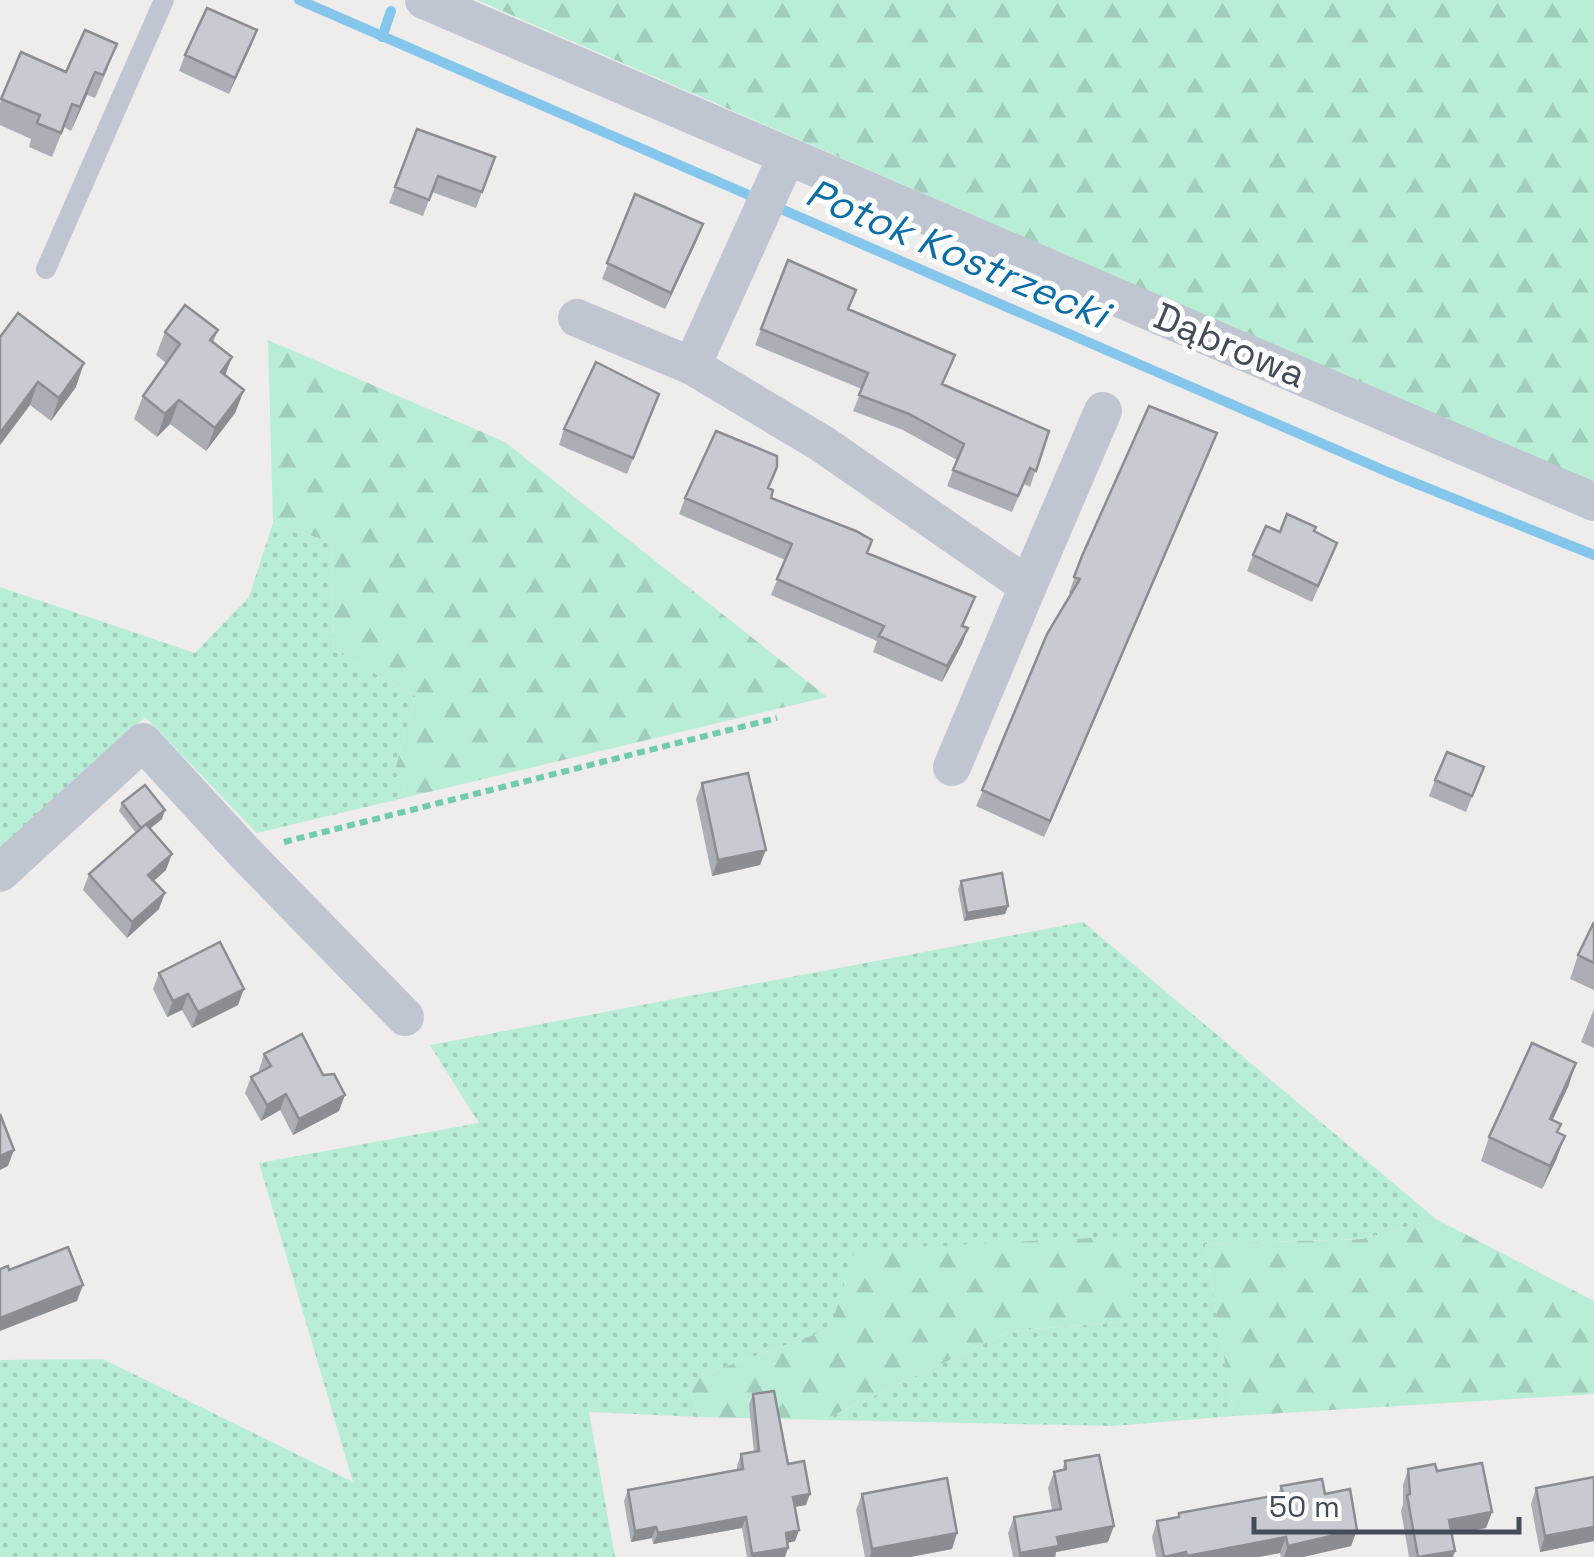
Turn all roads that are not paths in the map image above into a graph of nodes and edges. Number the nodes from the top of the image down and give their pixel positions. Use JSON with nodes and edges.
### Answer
{"nodes":[{"id":1,"x":164,"y":0,"type":"edge"},
{"id":2,"x":424,"y":0,"type":"edge"},
{"id":3,"x":780,"y":169,"type":"junction"},
{"id":4,"x":46,"y":269,"type":"dead end"},
{"id":5,"x":578,"y":318,"type":"dead end"},
{"id":6,"x":692,"y":366,"type":"junction"},
{"id":7,"x":1103,"y":410,"type":"dead end"},
{"id":8,"x":1594,"y":502,"type":"edge"},
{"id":9,"x":1028,"y":586,"type":"junction"},
{"id":10,"x":952,"y":767,"type":"dead end"},
{"id":11,"x":0,"y":873,"type":"edge"},
{"id":12,"x":405,"y":1017,"type":"dead end"}],
"edges":[{"from":1,"to":4,"type":"lane"},
{"from":2,"to":3,"type":"street","name":"Dąbrowa"},
{"from":3,"to":6,"type":"street"},
{"from":3,"to":8,"type":"street","name":"Dąbrowa"},
{"from":5,"to":6,"type":"street"},
{"from":6,"to":9,"type":"street"},
{"from":7,"to":9,"type":"street"},
{"from":9,"to":10,"type":"street"},
{"from":11,"to":12,"type":"street"}]}
